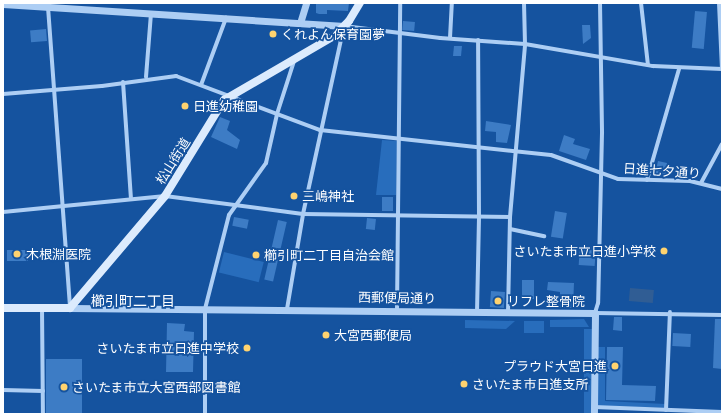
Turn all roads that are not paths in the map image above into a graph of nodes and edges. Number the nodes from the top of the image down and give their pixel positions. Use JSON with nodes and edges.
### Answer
{"nodes":[{"id":1,"x":306,"y":3,"type":"edge"},
{"id":2,"x":360,"y":3,"type":"edge"},
{"id":3,"x":400,"y":3,"type":"edge"},
{"id":4,"x":452,"y":3,"type":"edge"},
{"id":5,"x":524,"y":3,"type":"edge"},
{"id":6,"x":600,"y":3,"type":"edge"},
{"id":7,"x":641,"y":3,"type":"edge"},
{"id":8,"x":719,"y":3,"type":"edge"},
{"id":9,"x":3,"y":4,"type":"edge"},
{"id":10,"x":48,"y":7,"type":"junction"},
{"id":11,"x":151,"y":13,"type":"junction"},
{"id":12,"x":721,"y":16,"type":"edge"},
{"id":13,"x":226,"y":18,"type":"junction"},
{"id":14,"x":300,"y":23,"type":"junction"},
{"id":15,"x":344,"y":26,"type":"junction"},
{"id":16,"x":398,"y":34,"type":"junction"},
{"id":17,"x":450,"y":38,"type":"junction"},
{"id":18,"x":478,"y":40,"type":"junction"},
{"id":19,"x":524,"y":44,"type":"junction"},
{"id":20,"x":603,"y":57,"type":"junction"},
{"id":21,"x":295,"y":58,"type":"junction"},
{"id":22,"x":648,"y":65,"type":"junction"},
{"id":23,"x":679,"y":69,"type":"junction"},
{"id":24,"x":722,"y":69,"type":"edge"},
{"id":25,"x":146,"y":77,"type":"junction"},
{"id":26,"x":123,"y":82,"type":"junction"},
{"id":27,"x":201,"y":85,"type":"junction"},
{"id":28,"x":54,"y":88,"type":"junction"},
{"id":29,"x":3,"y":94,"type":"edge"},
{"id":30,"x":229,"y":96,"type":"junction"},
{"id":31,"x":277,"y":114,"type":"junction"},
{"id":32,"x":320,"y":130,"type":"junction"},
{"id":33,"x":398,"y":140,"type":"junction"},
{"id":34,"x":722,"y":144,"type":"edge"},
{"id":35,"x":478,"y":147,"type":"junction"},
{"id":36,"x":515,"y":150,"type":"junction"},
{"id":37,"x":601,"y":174,"type":"junction"},
{"id":38,"x":647,"y":180,"type":"junction"},
{"id":39,"x":701,"y":183,"type":"junction"},
{"id":40,"x":722,"y":188,"type":"edge"},
{"id":41,"x":165,"y":196,"type":"junction"},
{"id":42,"x":131,"y":198,"type":"junction"},
{"id":43,"x":62,"y":205,"type":"junction"},
{"id":44,"x":236,"y":206,"type":"junction"},
{"id":45,"x":3,"y":212,"type":"edge"},
{"id":46,"x":303,"y":214,"type":"junction"},
{"id":47,"x":398,"y":214,"type":"junction"},
{"id":48,"x":479,"y":216,"type":"junction"},
{"id":49,"x":510,"y":217,"type":"junction"},
{"id":50,"x":510,"y":229,"type":"junction"},
{"id":51,"x":544,"y":236,"type":"dead end"},
{"id":52,"x":3,"y":308,"type":"edge"},
{"id":53,"x":42,"y":308,"type":"junction"},
{"id":54,"x":70,"y":308,"type":"junction"},
{"id":55,"x":205,"y":309,"type":"junction"},
{"id":56,"x":287,"y":309,"type":"junction"},
{"id":57,"x":397,"y":310,"type":"junction"},
{"id":58,"x":670,"y":312,"type":"junction"},
{"id":59,"x":476,"y":313,"type":"junction"},
{"id":60,"x":508,"y":313,"type":"junction"},
{"id":61,"x":595,"y":313,"type":"junction"},
{"id":62,"x":722,"y":315,"type":"edge"},
{"id":63,"x":3,"y":390,"type":"edge"},
{"id":64,"x":43,"y":391,"type":"junction"},
{"id":65,"x":594,"y":410,"type":"edge"},
{"id":66,"x":666,"y":410,"type":"junction"},
{"id":67,"x":722,"y":412,"type":"edge"},
{"id":68,"x":43,"y":414,"type":"edge"},
{"id":69,"x":206,"y":414,"type":"edge"}],
"edges":[{"from":1,"to":14,"type":"street"},
{"from":2,"to":15,"type":"main road","name":"松山街道"},
{"from":3,"to":16,"type":"street"},
{"from":4,"to":17,"type":"street"},
{"from":5,"to":19,"type":"street"},
{"from":6,"to":20,"type":"street"},
{"from":7,"to":22,"type":"street"},
{"from":8,"to":12,"type":"street"},
{"from":9,"to":10,"type":"street"},
{"from":10,"to":11,"type":"street"},
{"from":10,"to":28,"type":"street"},
{"from":11,"to":13,"type":"street"},
{"from":11,"to":25,"type":"street"},
{"from":12,"to":24,"type":"street"},
{"from":13,"to":14,"type":"street"},
{"from":13,"to":27,"type":"street"},
{"from":14,"to":15,"type":"street"},
{"from":15,"to":16,"type":"street"},
{"from":15,"to":21,"type":"main road","name":"松山街道"},
{"from":15,"to":32,"type":"street"},
{"from":16,"to":17,"type":"street"},
{"from":16,"to":33,"type":"street"},
{"from":17,"to":18,"type":"street"},
{"from":18,"to":19,"type":"street"},
{"from":18,"to":35,"type":"street"},
{"from":19,"to":20,"type":"street"},
{"from":19,"to":36,"type":"street"},
{"from":20,"to":22,"type":"street"},
{"from":20,"to":37,"type":"street"},
{"from":21,"to":30,"type":"main road","name":"松山街道"},
{"from":21,"to":31,"type":"street"},
{"from":22,"to":23,"type":"street"},
{"from":23,"to":24,"type":"street"},
{"from":23,"to":38,"type":"street"},
{"from":25,"to":26,"type":"street","name":"日進七夕通り"},
{"from":25,"to":27,"type":"street","name":"日進七夕通り"},
{"from":26,"to":28,"type":"street","name":"日進七夕通り"},
{"from":26,"to":42,"type":"street"},
{"from":27,"to":30,"type":"street","name":"日進七夕通り"},
{"from":28,"to":29,"type":"street","name":"日進七夕通り"},
{"from":28,"to":43,"type":"street"},
{"from":30,"to":31,"type":"street","name":"日進七夕通り"},
{"from":30,"to":41,"type":"main road","name":"松山街道"},
{"from":31,"to":32,"type":"street","name":"日進七夕通り"},
{"from":31,"to":44,"type":"street"},
{"from":32,"to":33,"type":"street","name":"日進七夕通り"},
{"from":32,"to":46,"type":"street"},
{"from":33,"to":35,"type":"street","name":"日進七夕通り"},
{"from":33,"to":47,"type":"street"},
{"from":34,"to":39,"type":"street"},
{"from":35,"to":36,"type":"street","name":"日進七夕通り"},
{"from":35,"to":48,"type":"street"},
{"from":36,"to":37,"type":"street","name":"日進七夕通り"},
{"from":36,"to":49,"type":"street"},
{"from":37,"to":38,"type":"street","name":"日進七夕通り"},
{"from":37,"to":61,"type":"street"},
{"from":38,"to":39,"type":"street","name":"日進七夕通り"},
{"from":39,"to":40,"type":"street","name":"日進七夕通り"},
{"from":41,"to":42,"type":"street"},
{"from":41,"to":44,"type":"street"},
{"from":41,"to":54,"type":"main road","name":"松山街道"},
{"from":42,"to":43,"type":"street"},
{"from":43,"to":45,"type":"street"},
{"from":43,"to":54,"type":"street"},
{"from":44,"to":46,"type":"street"},
{"from":44,"to":55,"type":"street"},
{"from":46,"to":47,"type":"street"},
{"from":46,"to":56,"type":"street"},
{"from":47,"to":48,"type":"street"},
{"from":47,"to":57,"type":"street"},
{"from":48,"to":49,"type":"street"},
{"from":48,"to":59,"type":"street"},
{"from":49,"to":50,"type":"street"},
{"from":50,"to":51,"type":"street"},
{"from":50,"to":60,"type":"street"},
{"from":52,"to":53,"type":"main road"},
{"from":53,"to":54,"type":"main road"},
{"from":53,"to":64,"type":"street"},
{"from":54,"to":55,"type":"street","name":"西郵便局通り"},
{"from":55,"to":56,"type":"street","name":"西郵便局通り"},
{"from":55,"to":69,"type":"street"},
{"from":56,"to":57,"type":"street","name":"西郵便局通り"},
{"from":57,"to":59,"type":"street","name":"西郵便局通り"},
{"from":58,"to":61,"type":"street","name":"西郵便局通り"},
{"from":58,"to":62,"type":"street","name":"西郵便局通り"},
{"from":58,"to":66,"type":"street"},
{"from":59,"to":60,"type":"street","name":"西郵便局通り"},
{"from":60,"to":61,"type":"street","name":"西郵便局通り"},
{"from":61,"to":65,"type":"street"},
{"from":63,"to":64,"type":"street"},
{"from":64,"to":68,"type":"street"},
{"from":65,"to":66,"type":"street"},
{"from":66,"to":67,"type":"street"}]}
